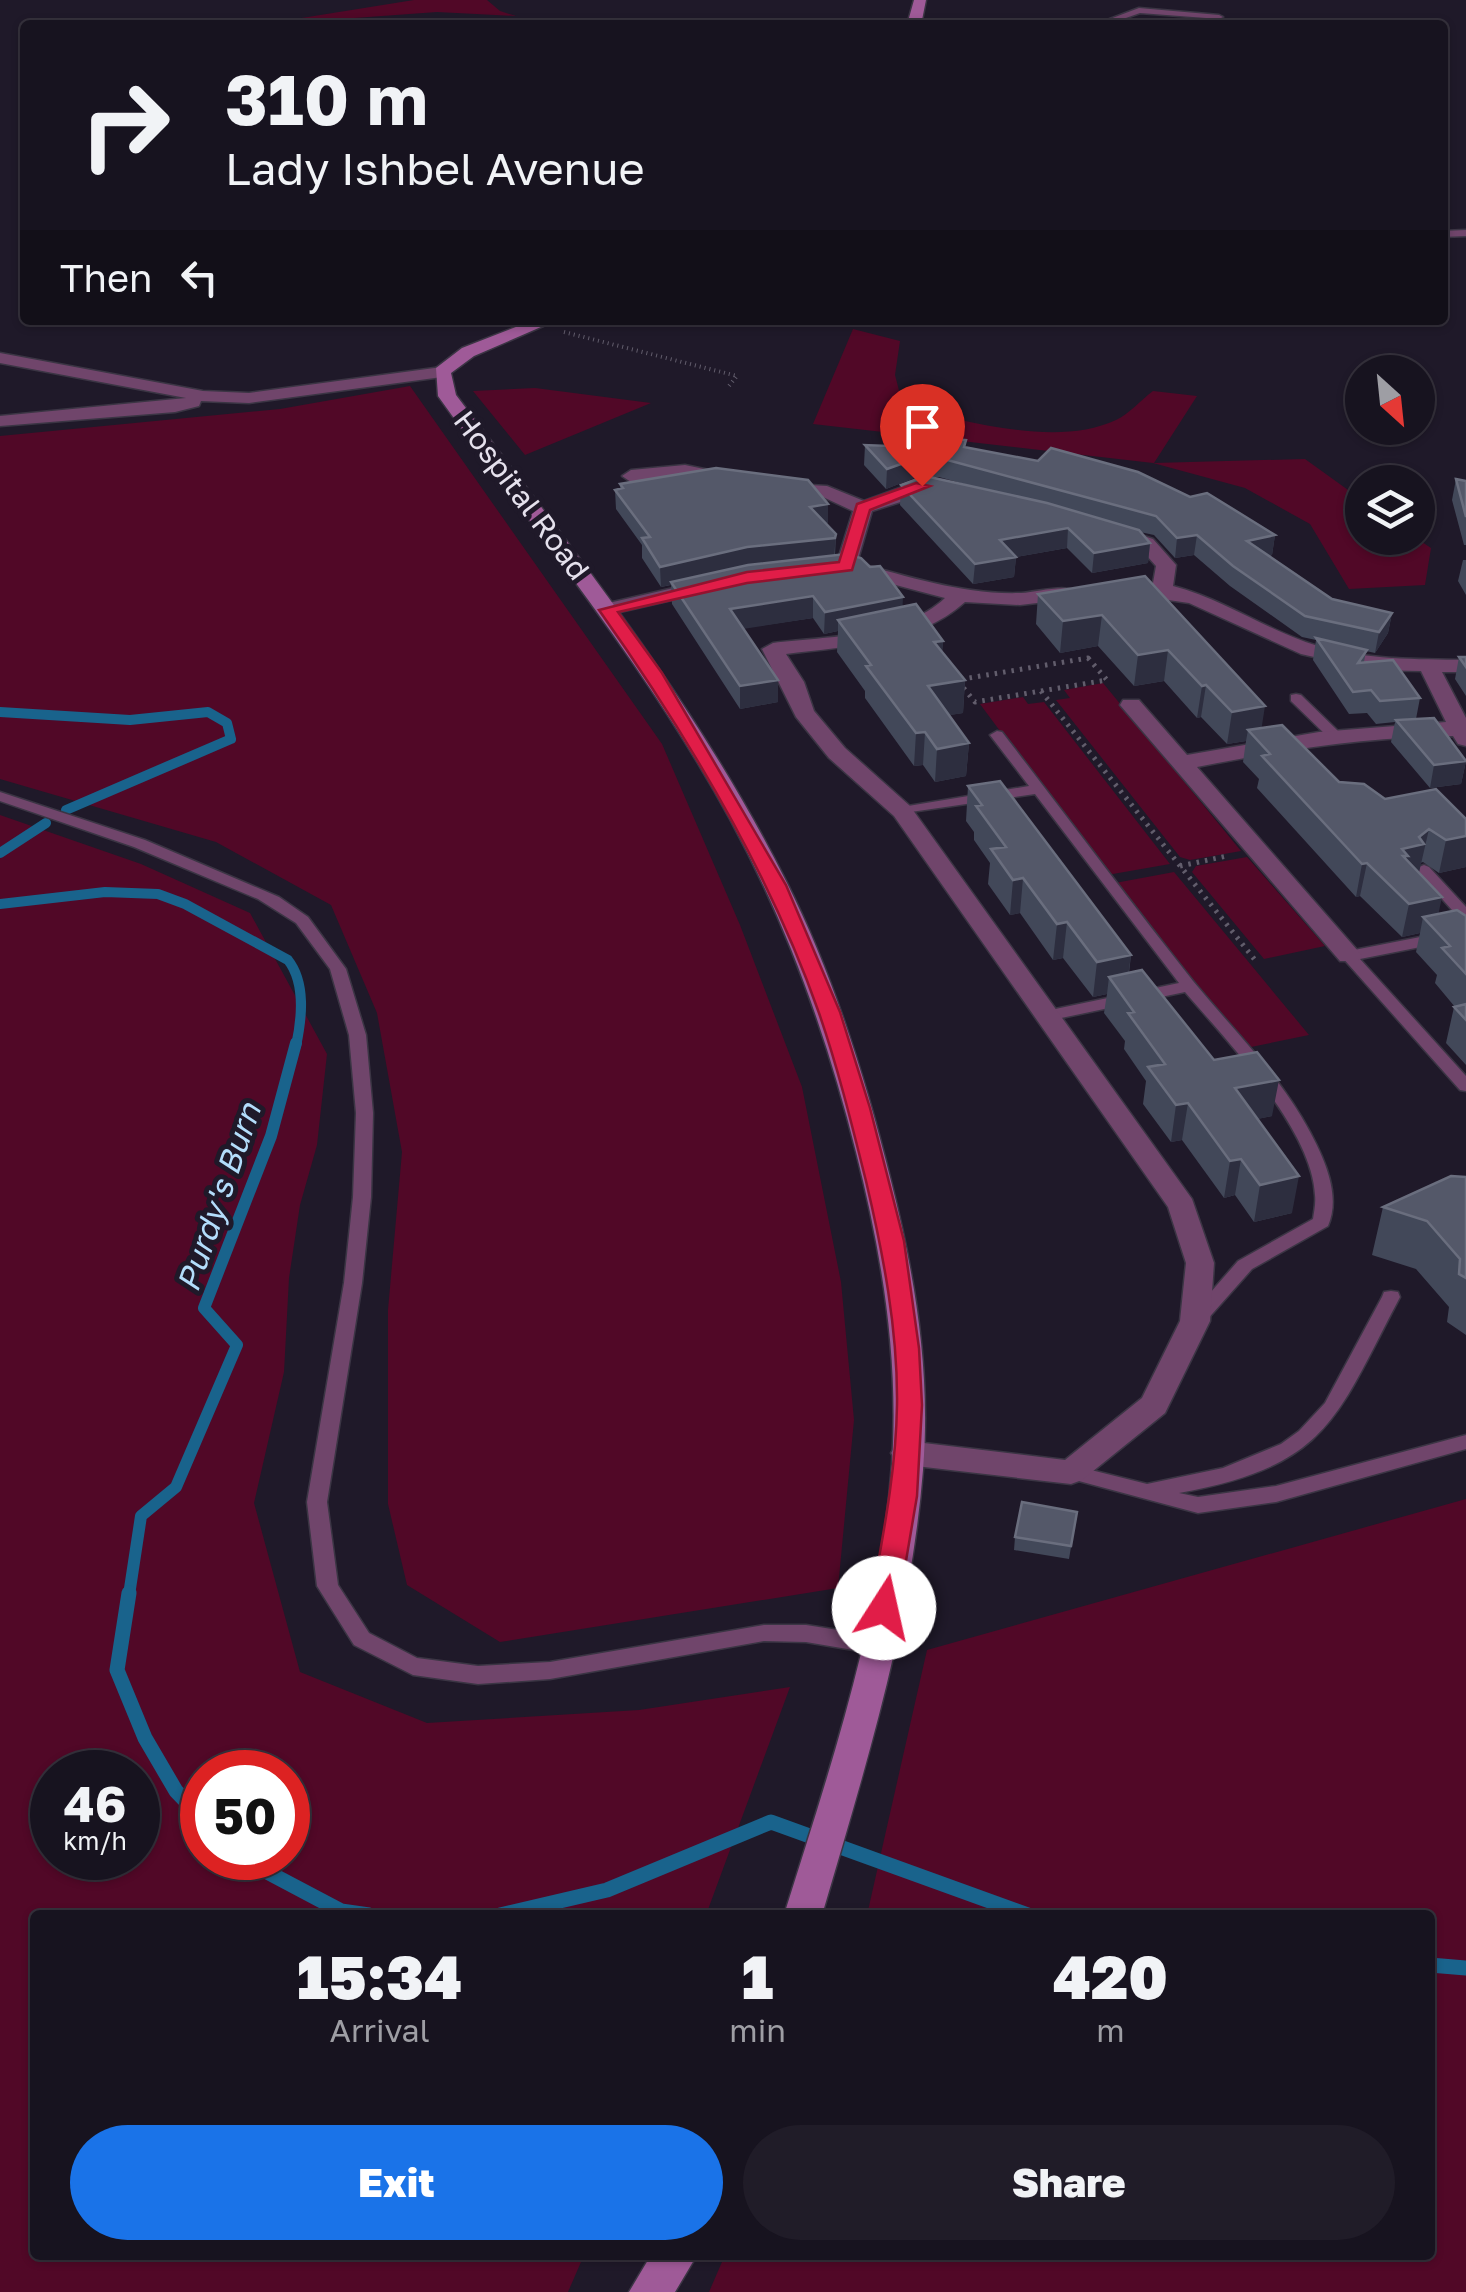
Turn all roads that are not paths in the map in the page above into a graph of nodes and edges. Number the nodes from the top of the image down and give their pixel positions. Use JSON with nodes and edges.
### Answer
{"nodes":[{"id":1,"x":1219,"y":17,"type":"dead end"},
{"id":2,"x":1112,"y":20,"type":"edge"},
{"id":3,"x":536,"y":325,"type":"edge"},
{"id":4,"x":0,"y":358,"type":"edge"},
{"id":5,"x":26,"y":363,"type":"junction"},
{"id":6,"x":442,"y":372,"type":"junction"},
{"id":7,"x":0,"y":376,"type":"edge"},
{"id":8,"x":203,"y":396,"type":"junction"},
{"id":9,"x":0,"y":421,"type":"edge"},
{"id":10,"x":628,"y":476,"type":"dead end"},
{"id":11,"x":954,"y":491,"type":"edge"},
{"id":12,"x":863,"y":508,"type":"junction"},
{"id":13,"x":1098,"y":528,"type":"edge"},
{"id":14,"x":846,"y":566,"type":"junction"},
{"id":15,"x":820,"y":567,"type":"edge"},
{"id":16,"x":729,"y":582,"type":"edge"},
{"id":17,"x":1162,"y":590,"type":"junction"},
{"id":18,"x":960,"y":596,"type":"junction"},
{"id":19,"x":607,"y":610,"type":"junction"},
{"id":20,"x":1466,"y":666,"type":"edge"},
{"id":21,"x":1429,"y":668,"type":"junction"},
{"id":22,"x":1296,"y":698,"type":"dead end"},
{"id":23,"x":1131,"y":705,"type":"dead end"},
{"id":24,"x":1333,"y":734,"type":"junction"},
{"id":25,"x":1462,"y":734,"type":"edge"},
{"id":26,"x":996,"y":735,"type":"dead end"},
{"id":27,"x":1180,"y":763,"type":"junction"},
{"id":28,"x":1038,"y":789,"type":"junction"},
{"id":29,"x":0,"y":796,"type":"edge"},
{"id":30,"x":902,"y":811,"type":"junction"},
{"id":31,"x":1424,"y":870,"type":"edge"},
{"id":32,"x":1466,"y":916,"type":"edge"},
{"id":33,"x":1466,"y":933,"type":"edge"},
{"id":34,"x":1349,"y":956,"type":"junction"},
{"id":35,"x":1190,"y":986,"type":"junction"},
{"id":36,"x":1047,"y":1016,"type":"junction"},
{"id":37,"x":1466,"y":1086,"type":"edge"},
{"id":38,"x":1391,"y":1296,"type":"dead end"},
{"id":39,"x":1194,"y":1321,"type":"junction"},
{"id":40,"x":1466,"y":1442,"type":"edge"},
{"id":41,"x":906,"y":1454,"type":"junction"},
{"id":42,"x":1071,"y":1472,"type":"junction"},
{"id":43,"x":1144,"y":1491,"type":"junction"},
{"id":44,"x":877,"y":1644,"type":"junction"},
{"id":45,"x":804,"y":1910,"type":"edge"},
{"id":46,"x":672,"y":2260,"type":"edge"},
{"id":47,"x":682,"y":2260,"type":"edge"},
{"id":48,"x":650,"y":2292,"type":"edge"},
{"id":49,"x":670,"y":2292,"type":"edge"}],
"edges":[{"from":1,"to":2,"type":"lane"},
{"from":3,"to":6,"type":"main road"},
{"from":4,"to":5,"type":"street"},
{"from":5,"to":7,"type":"street"},
{"from":5,"to":8,"type":"street"},
{"from":6,"to":8,"type":"street"},
{"from":6,"to":19,"type":"main road","name":"Hospital Road"},
{"from":8,"to":9,"type":"street"},
{"from":10,"to":12,"type":"street"},
{"from":11,"to":12,"type":"street"},
{"from":12,"to":14,"type":"street"},
{"from":13,"to":17,"type":"street"},
{"from":14,"to":15,"type":"street"},
{"from":14,"to":18,"type":"street"},
{"from":16,"to":19,"type":"street"},
{"from":17,"to":18,"type":"street"},
{"from":17,"to":21,"type":"street"},
{"from":18,"to":30,"type":"street"},
{"from":19,"to":41,"type":"main road","name":"Hospital Road"},
{"from":20,"to":21,"type":"street"},
{"from":21,"to":25,"type":"street"},
{"from":22,"to":24,"type":"lane"},
{"from":23,"to":27,"type":"street"},
{"from":24,"to":25,"type":"street"},
{"from":24,"to":27,"type":"street"},
{"from":26,"to":28,"type":"lane"},
{"from":27,"to":34,"type":"street"},
{"from":28,"to":30,"type":"lane"},
{"from":28,"to":35,"type":"lane"},
{"from":29,"to":44,"type":"lane"},
{"from":30,"to":36,"type":"street"},
{"from":31,"to":32,"type":"lane"},
{"from":33,"to":34,"type":"lane"},
{"from":34,"to":37,"type":"lane"},
{"from":35,"to":36,"type":"lane"},
{"from":35,"to":39,"type":"lane"},
{"from":36,"to":39,"type":"street"},
{"from":38,"to":43,"type":"lane"},
{"from":39,"to":42,"type":"street"},
{"from":40,"to":43,"type":"lane"},
{"from":41,"to":42,"type":"street"},
{"from":41,"to":44,"type":"main road","name":"Hospital Road"},
{"from":42,"to":43,"type":"lane"},
{"from":44,"to":45,"type":"main road","name":"Hospital Road"},
{"from":46,"to":48,"type":"main road"},
{"from":47,"to":49,"type":"main road"}]}
